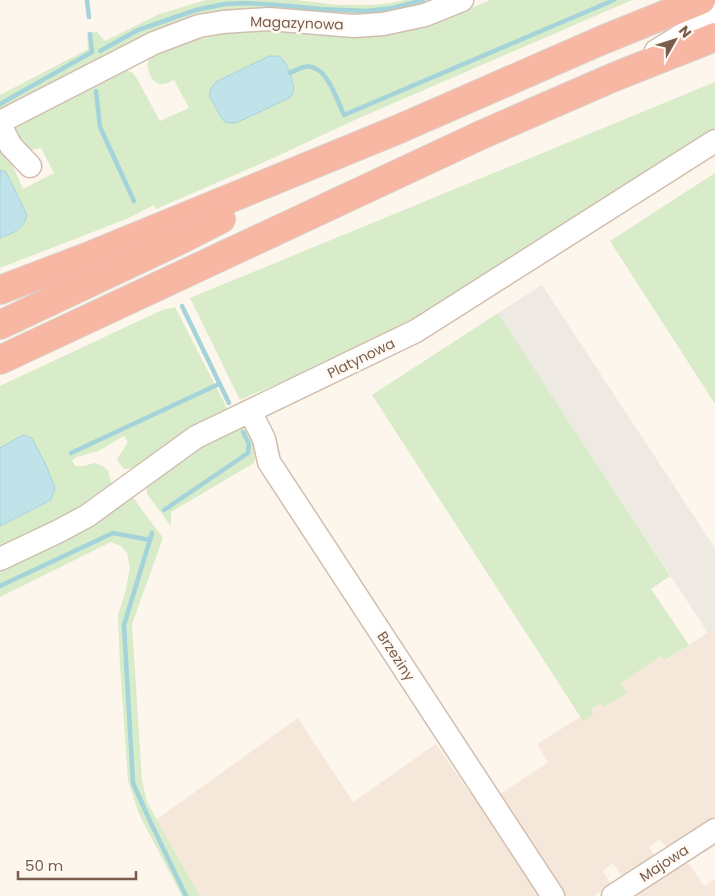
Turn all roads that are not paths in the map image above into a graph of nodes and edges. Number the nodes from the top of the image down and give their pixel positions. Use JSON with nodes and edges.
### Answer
{"nodes":[{"id":1,"x":462,"y":0,"type":"edge"},
{"id":2,"x":704,"y":14,"type":"edge"},
{"id":3,"x":0,"y":124,"type":"edge"},
{"id":4,"x":399,"y":129,"type":"junction"},
{"id":5,"x":715,"y":141,"type":"edge"},
{"id":6,"x":30,"y":166,"type":"dead end"},
{"id":7,"x":0,"y":290,"type":"edge"},
{"id":8,"x":0,"y":325,"type":"edge"},
{"id":9,"x":0,"y":360,"type":"edge"},
{"id":10,"x":250,"y":412,"type":"junction"},
{"id":11,"x":0,"y":559,"type":"edge"},
{"id":12,"x":715,"y":830,"type":"edge"},
{"id":13,"x":553,"y":896,"type":"edge"},
{"id":14,"x":613,"y":896,"type":"edge"}],
"edges":[{"from":1,"to":3,"type":"street","name":"Magazynowa"},
{"from":2,"to":4,"type":"highway"},
{"from":2,"to":9,"type":"highway"},
{"from":3,"to":6,"type":"street"},
{"from":4,"to":7,"type":"highway"},
{"from":4,"to":8,"type":"highway"},
{"from":5,"to":10,"type":"street","name":"Platynowa"},
{"from":10,"to":11,"type":"street","name":"Platynowa"},
{"from":10,"to":13,"type":"street","name":"Brzeziny"},
{"from":12,"to":14,"type":"street","name":"Majowa"}]}
